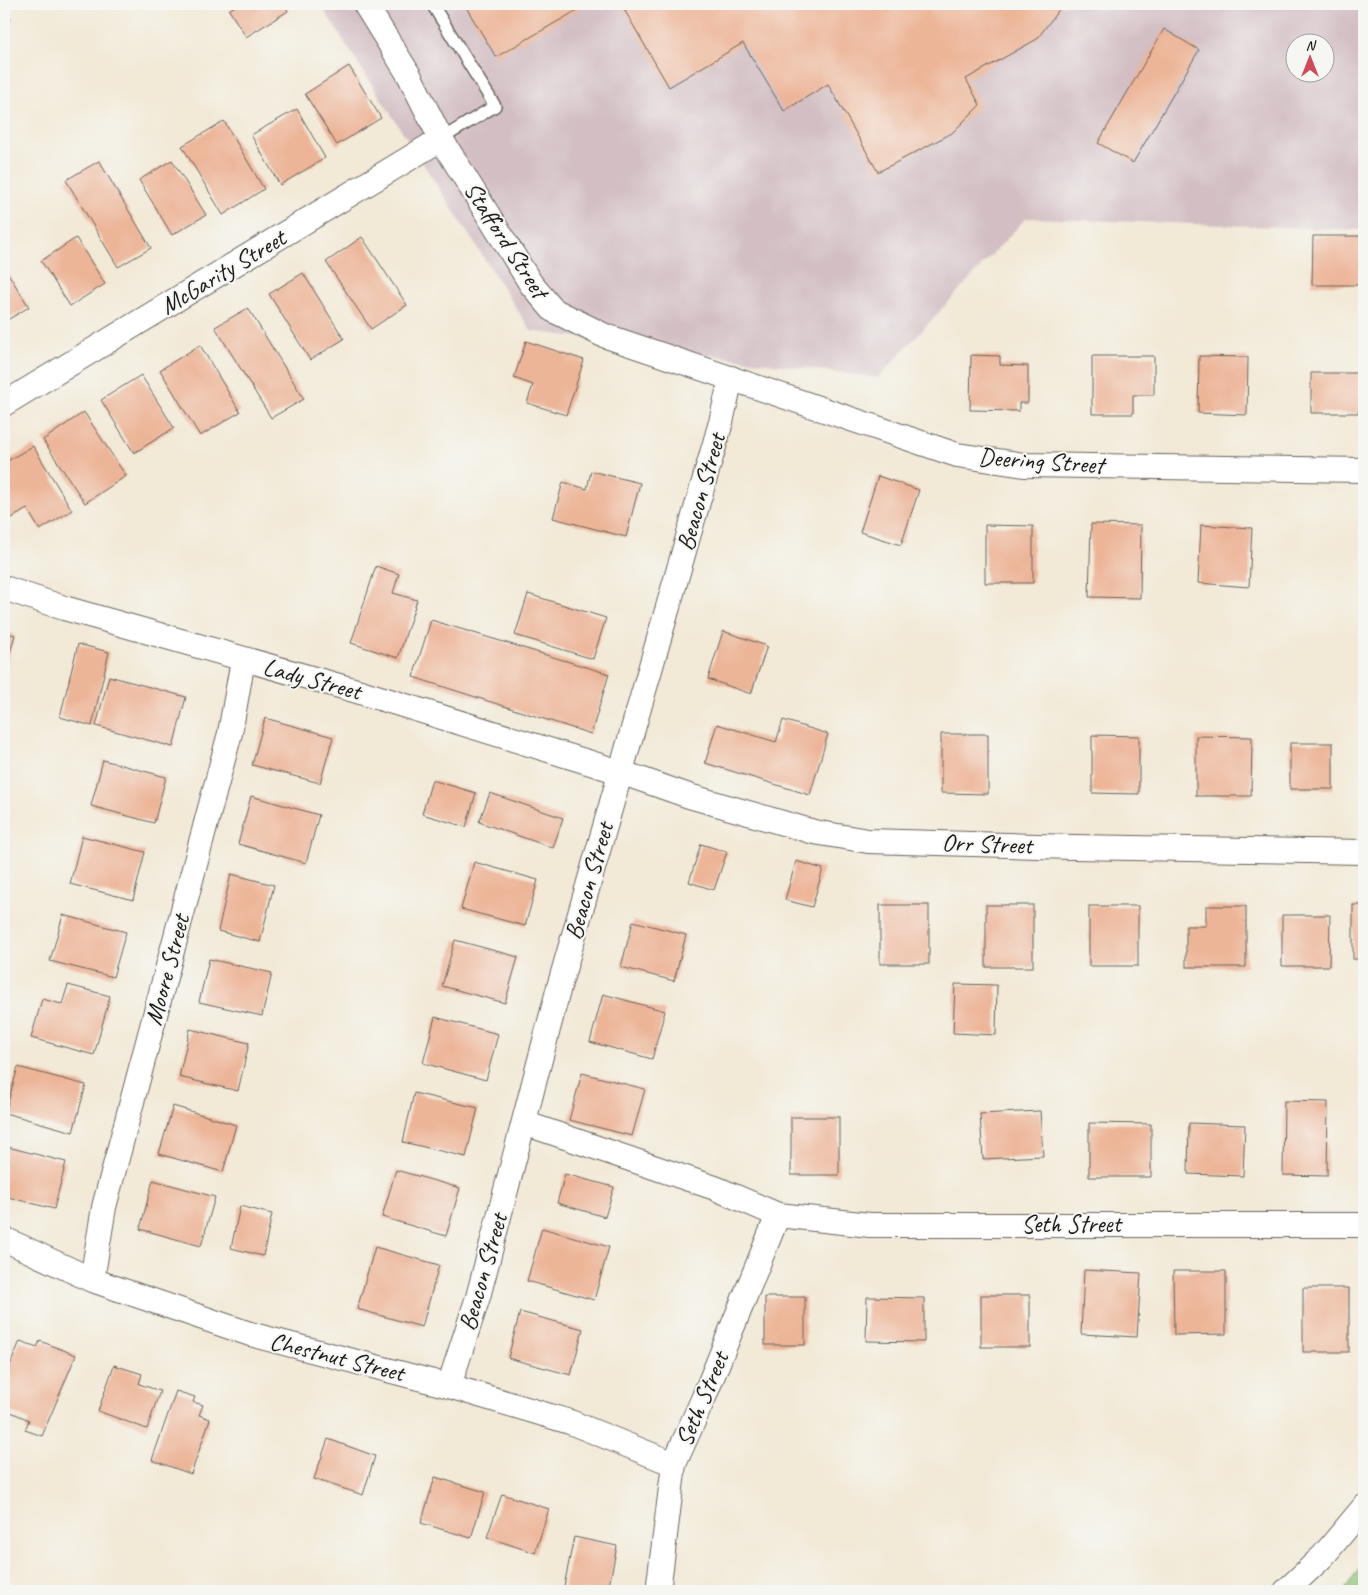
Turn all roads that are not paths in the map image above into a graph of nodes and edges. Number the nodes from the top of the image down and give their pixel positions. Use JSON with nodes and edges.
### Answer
{"nodes":[{"id":1,"x":365,"y":4,"type":"edge"},
{"id":2,"x":432,"y":4,"type":"edge"},
{"id":3,"x":441,"y":139,"type":"junction"},
{"id":4,"x":732,"y":378,"type":"junction"},
{"id":5,"x":4,"y":404,"type":"edge"},
{"id":6,"x":1364,"y":470,"type":"edge"},
{"id":7,"x":4,"y":588,"type":"edge"},
{"id":8,"x":243,"y":660,"type":"junction"},
{"id":9,"x":620,"y":772,"type":"junction"},
{"id":10,"x":1364,"y":852,"type":"edge"},
{"id":11,"x":524,"y":1123,"type":"junction"},
{"id":12,"x":778,"y":1215,"type":"junction"},
{"id":13,"x":1364,"y":1225,"type":"edge"},
{"id":14,"x":4,"y":1239,"type":"edge"},
{"id":15,"x":92,"y":1280,"type":"junction"},
{"id":16,"x":449,"y":1386,"type":"junction"},
{"id":17,"x":674,"y":1464,"type":"junction"},
{"id":18,"x":1364,"y":1507,"type":"edge"},
{"id":19,"x":658,"y":1591,"type":"edge"},
{"id":20,"x":1286,"y":1591,"type":"edge"}],
"edges":[{"from":1,"to":3,"type":"street","name":"Stafford Street"},
{"from":2,"to":3,"type":"lane"},
{"from":3,"to":4,"type":"street","name":"Stafford Street"},
{"from":3,"to":5,"type":"street","name":"McGarity Street"},
{"from":4,"to":6,"type":"street","name":"Deering Street"},
{"from":4,"to":9,"type":"street","name":"Beacon Street"},
{"from":7,"to":8,"type":"street","name":"Lady Street"},
{"from":8,"to":9,"type":"street","name":"Lady Street"},
{"from":8,"to":15,"type":"street","name":"Moore Street"},
{"from":9,"to":10,"type":"street","name":"Orr Street"},
{"from":9,"to":11,"type":"street","name":"Beacon Street"},
{"from":11,"to":12,"type":"street","name":"Seth Street"},
{"from":11,"to":16,"type":"street","name":"Beacon Street"},
{"from":12,"to":13,"type":"street","name":"Seth Street"},
{"from":12,"to":17,"type":"street","name":"Seth Street"},
{"from":14,"to":15,"type":"street","name":"Chestnut Street"},
{"from":15,"to":16,"type":"street","name":"Chestnut Street"},
{"from":16,"to":17,"type":"street","name":"Chestnut Street"},
{"from":17,"to":19,"type":"street","name":"Seth Street"},
{"from":18,"to":20,"type":"street"}]}
